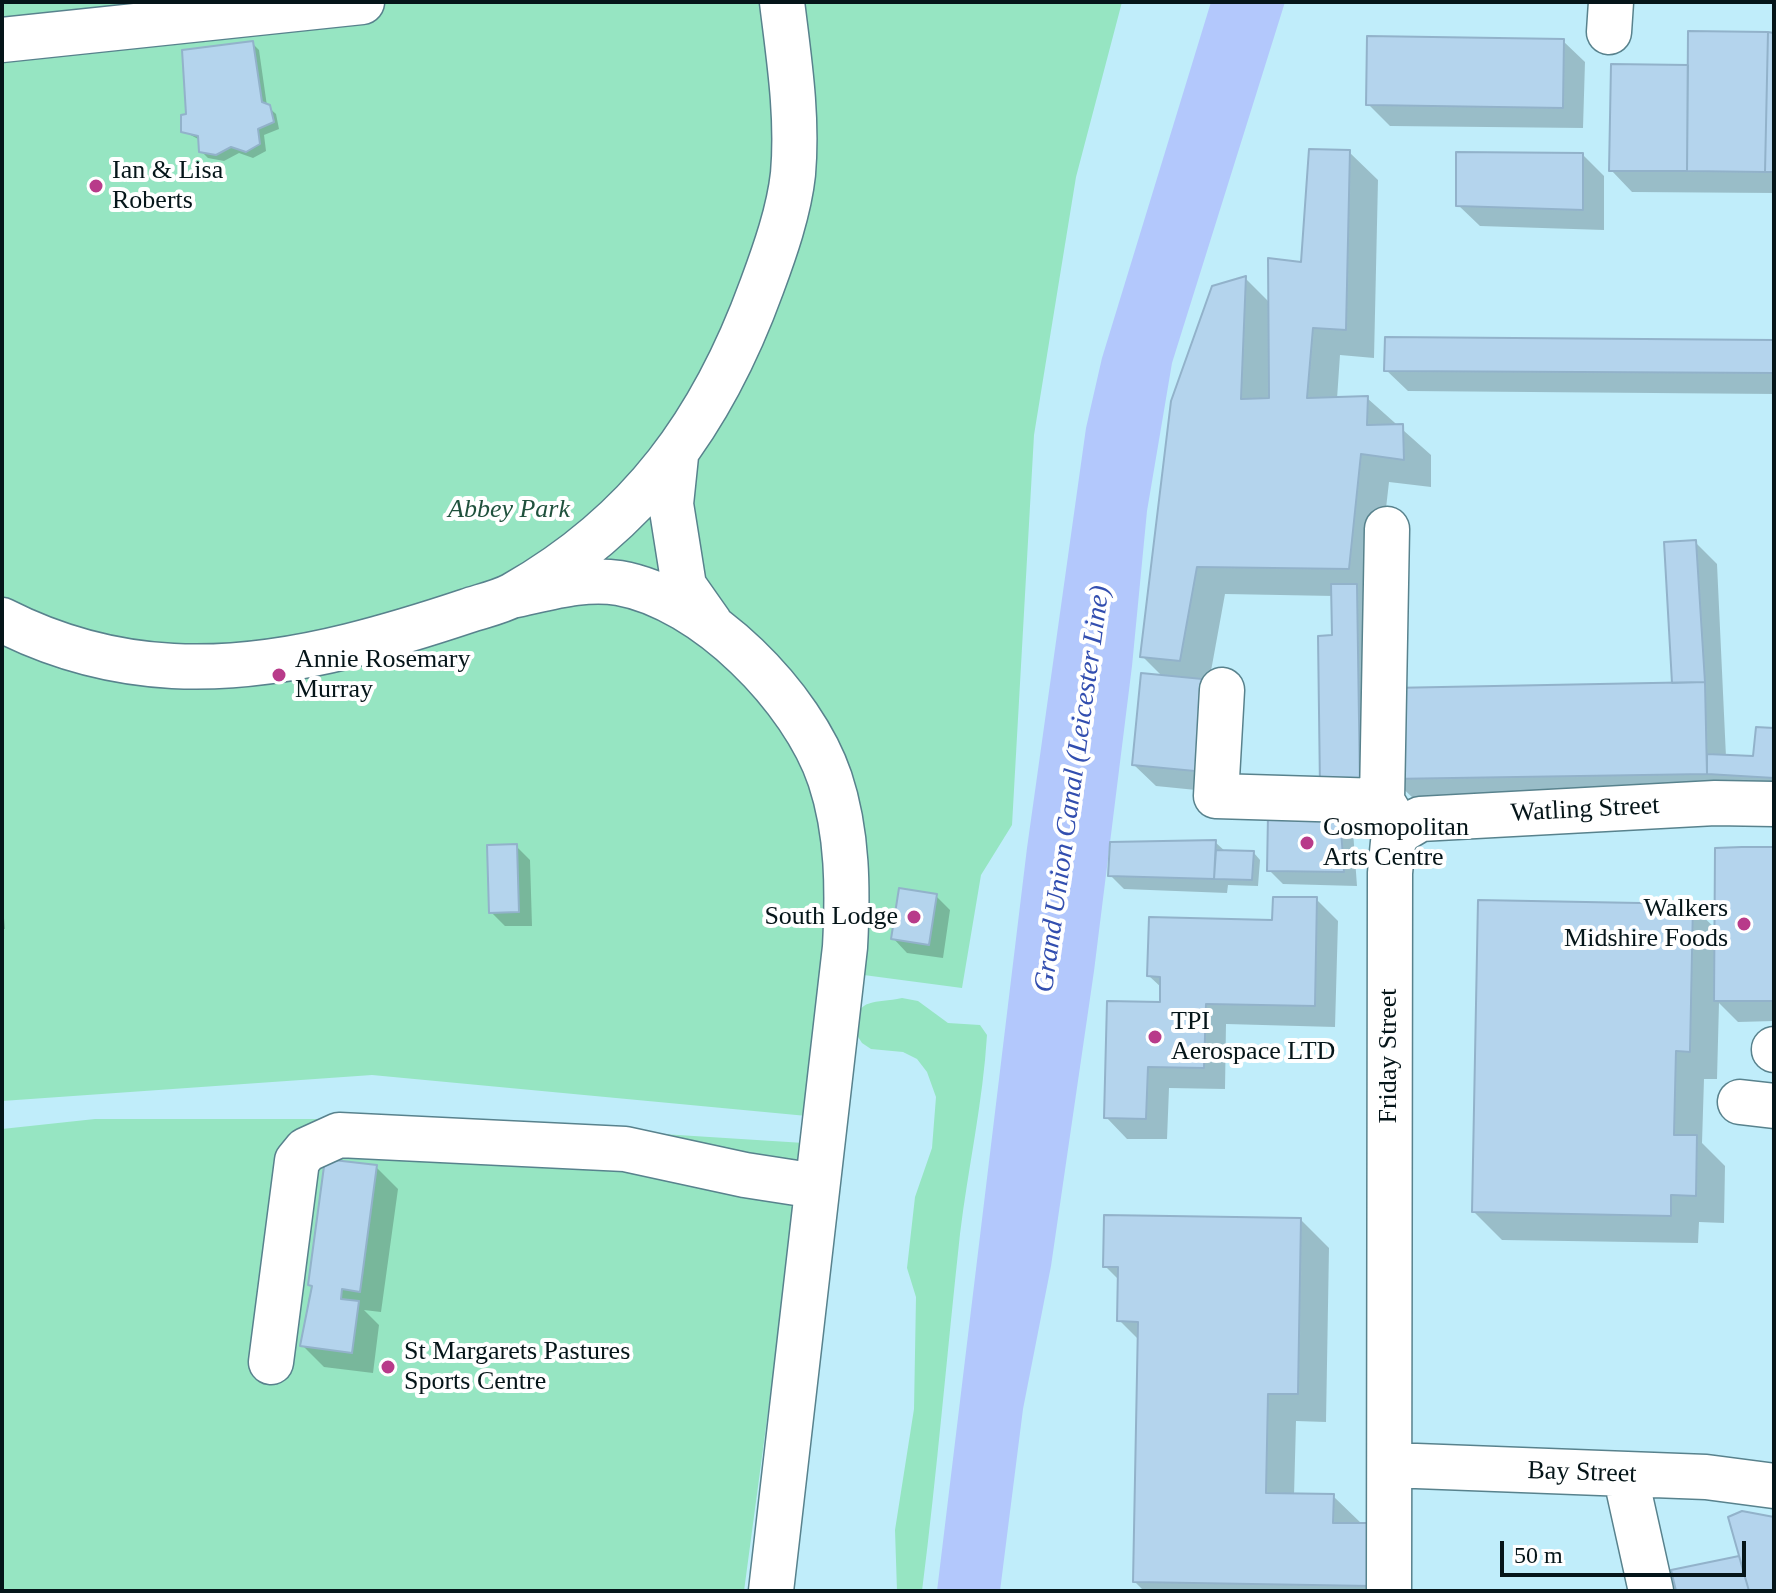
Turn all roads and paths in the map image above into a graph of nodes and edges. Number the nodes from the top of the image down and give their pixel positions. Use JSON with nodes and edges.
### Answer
{"nodes":[{"id":1,"x":362,"y":2,"type":"edge"},
{"id":2,"x":782,"y":2,"type":"edge"},
{"id":3,"x":2,"y":40,"type":"edge"},
{"id":4,"x":676,"y":456,"type":"junction"},
{"id":5,"x":1387,"y":529,"type":"dead end"},
{"id":6,"x":511,"y":596,"type":"junction"},
{"id":7,"x":2,"y":620,"type":"edge"},
{"id":8,"x":712,"y":625,"type":"junction"},
{"id":9,"x":1222,"y":690,"type":"dead end"},
{"id":10,"x":1774,"y":804,"type":"edge"},
{"id":11,"x":1391,"y":816,"type":"junction"},
{"id":12,"x":816,"y":1186,"type":"junction"},
{"id":13,"x":271,"y":1362,"type":"dead end"},
{"id":14,"x":1390,"y":1465,"type":"junction"},
{"id":15,"x":1625,"y":1474,"type":"junction"},
{"id":16,"x":1774,"y":1486,"type":"edge"},
{"id":17,"x":771,"y":1591,"type":"edge"},
{"id":18,"x":1389,"y":1591,"type":"edge"},
{"id":19,"x":1651,"y":1591,"type":"edge"}],
"edges":[{"from":1,"to":3,"type":"street"},
{"from":2,"to":4,"type":"street"},
{"from":4,"to":6,"type":"street"},
{"from":4,"to":8,"type":"street"},
{"from":5,"to":11,"type":"street","name":"Friday Street"},
{"from":6,"to":7,"type":"street"},
{"from":6,"to":8,"type":"street"},
{"from":8,"to":12,"type":"street"},
{"from":9,"to":11,"type":"street"},
{"from":10,"to":11,"type":"street","name":"Watling Street"},
{"from":11,"to":14,"type":"street","name":"Friday Street"},
{"from":12,"to":13,"type":"street"},
{"from":12,"to":17,"type":"street"},
{"from":14,"to":15,"type":"street","name":"Bay Street"},
{"from":14,"to":18,"type":"street","name":"Friday Street"},
{"from":15,"to":16,"type":"street","name":"Bay Street"},
{"from":15,"to":19,"type":"street"}]}
